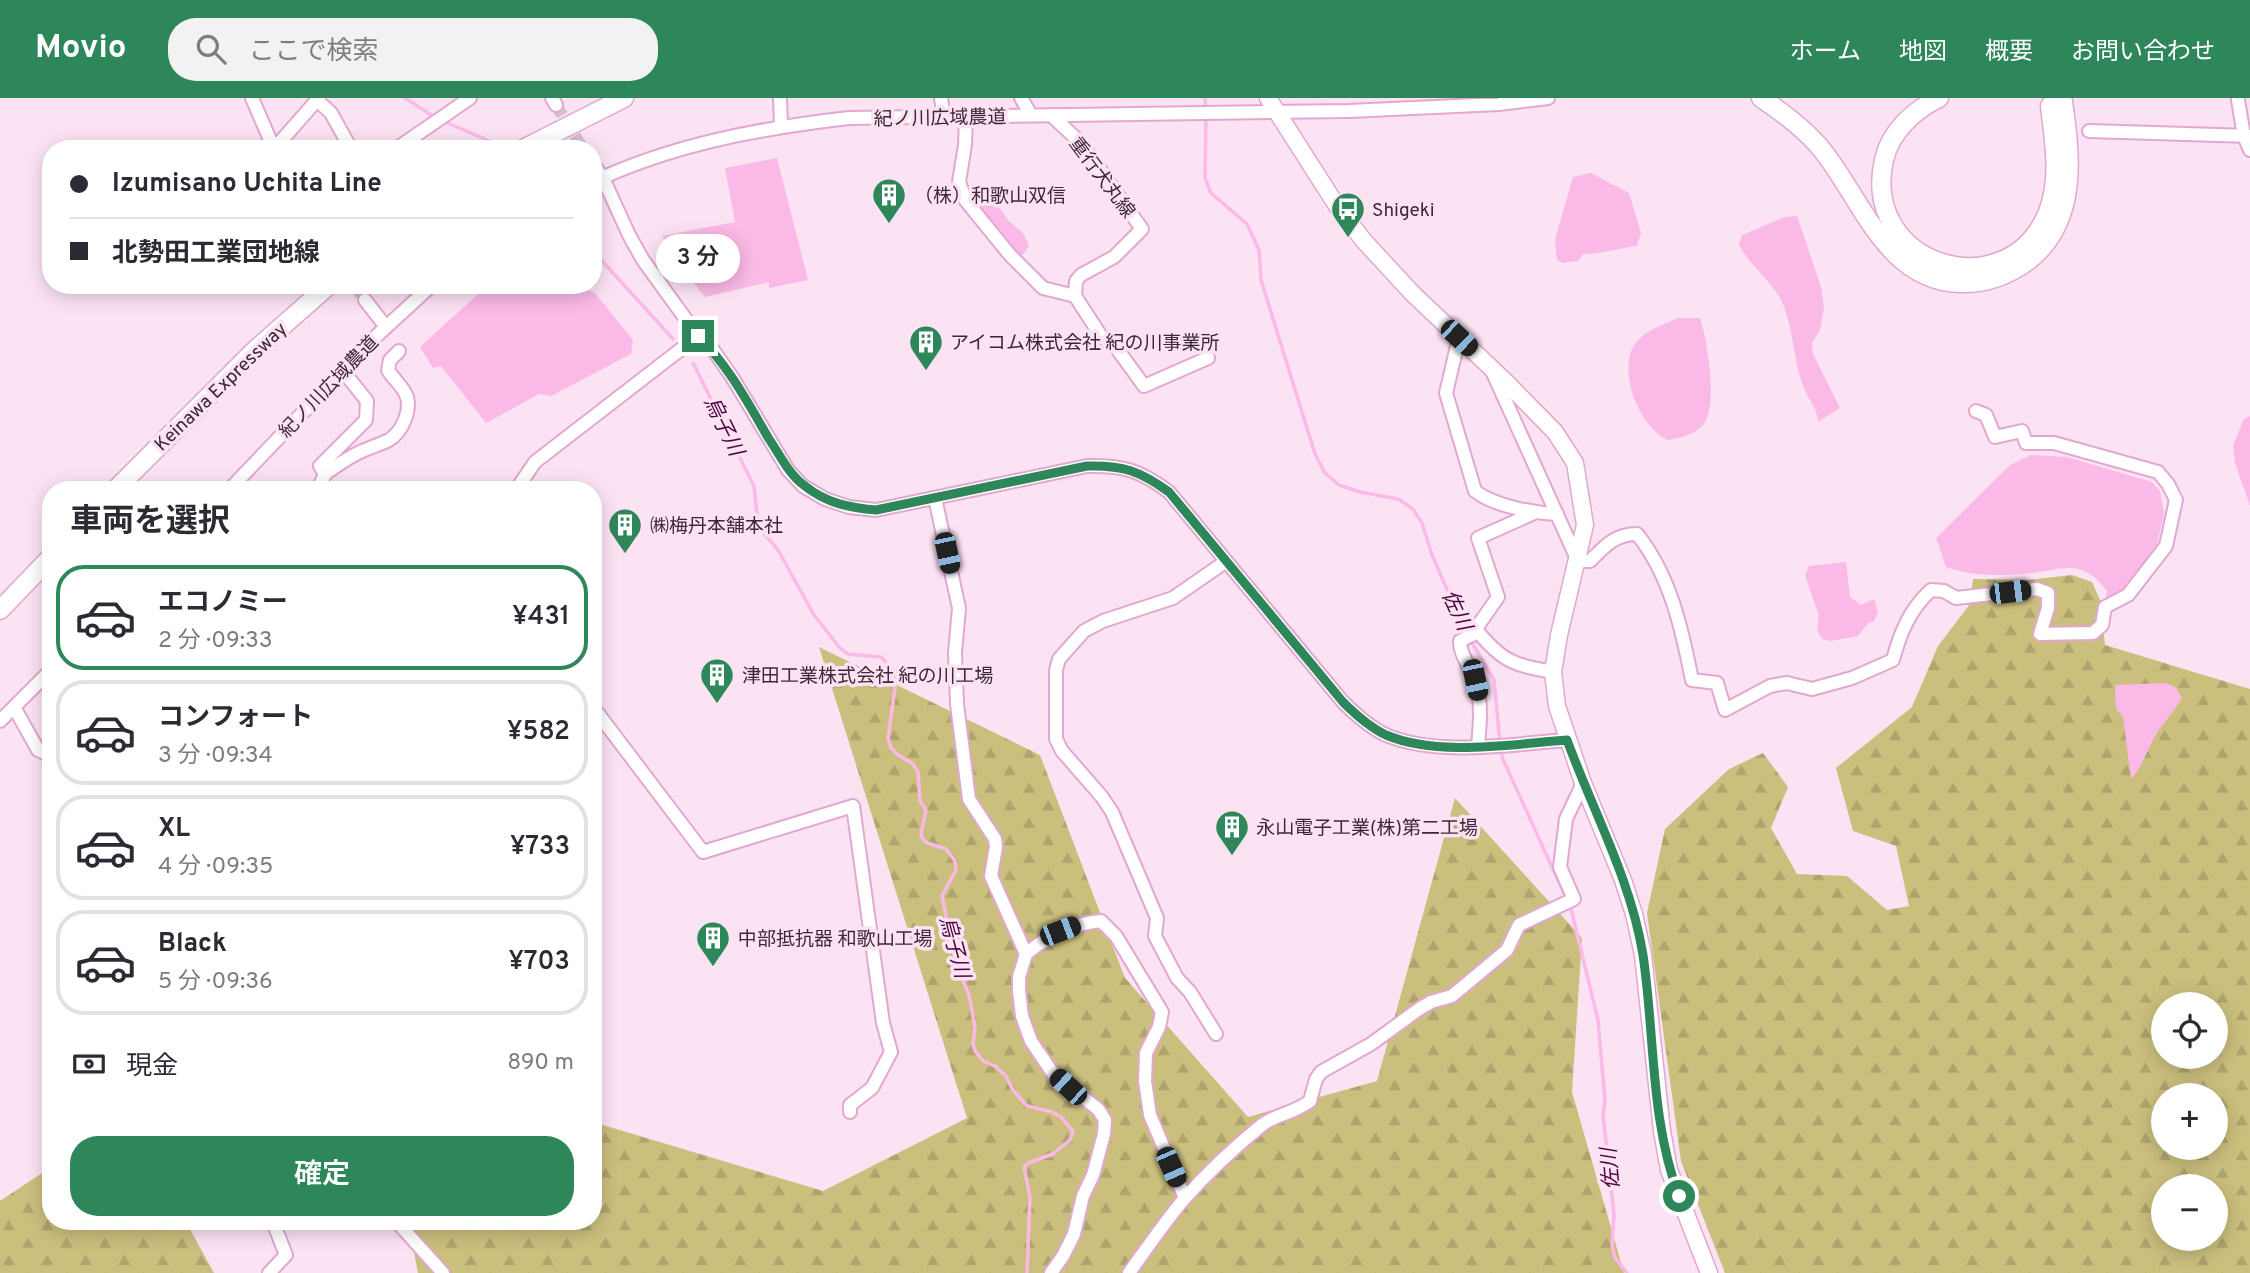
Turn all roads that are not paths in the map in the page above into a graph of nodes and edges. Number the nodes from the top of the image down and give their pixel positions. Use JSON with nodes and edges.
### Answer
{"nodes":[{"id":1,"x":252,"y":98,"type":"edge"},
{"id":2,"x":470,"y":98,"type":"edge"},
{"id":3,"x":624,"y":98,"type":"edge"},
{"id":4,"x":780,"y":98,"type":"edge"},
{"id":5,"x":941,"y":98,"type":"edge"},
{"id":6,"x":1021,"y":98,"type":"edge"},
{"id":7,"x":1268,"y":98,"type":"edge"},
{"id":8,"x":1548,"y":98,"type":"edge"},
{"id":9,"x":1761,"y":98,"type":"edge"},
{"id":10,"x":1939,"y":98,"type":"edge"},
{"id":11,"x":318,"y":99,"type":"edge"},
{"id":12,"x":2238,"y":100,"type":"dead end"},
{"id":13,"x":1498,"y":101,"type":"edge"},
{"id":14,"x":1349,"y":104,"type":"edge"},
{"id":15,"x":1277,"y":113,"type":"junction"},
{"id":16,"x":1031,"y":115,"type":"junction"},
{"id":17,"x":1051,"y":115,"type":"junction"},
{"id":18,"x":944,"y":117,"type":"junction"},
{"id":19,"x":966,"y":117,"type":"junction"},
{"id":20,"x":781,"y":126,"type":"junction"},
{"id":21,"x":2089,"y":131,"type":"dead end"},
{"id":22,"x":2247,"y":136,"type":"edge"},
{"id":23,"x":270,"y":140,"type":"edge"},
{"id":24,"x":282,"y":140,"type":"edge"},
{"id":25,"x":346,"y":140,"type":"edge"},
{"id":26,"x":409,"y":140,"type":"edge"},
{"id":27,"x":541,"y":140,"type":"edge"},
{"id":28,"x":2250,"y":150,"type":"edge"},
{"id":29,"x":602,"y":179,"type":"edge"},
{"id":30,"x":602,"y":187,"type":"edge"},
{"id":31,"x":318,"y":294,"type":"edge"},
{"id":32,"x":422,"y":294,"type":"edge"},
{"id":33,"x":1075,"y":296,"type":"junction"},
{"id":34,"x":365,"y":299,"type":"tunnel mouth"},
{"id":35,"x":386,"y":327,"type":"junction"},
{"id":36,"x":698,"y":336,"type":"junction"},
{"id":37,"x":1459,"y":338,"type":"junction"},
{"id":38,"x":399,"y":351,"type":"dead end"},
{"id":39,"x":1208,"y":358,"type":"dead end"},
{"id":40,"x":1490,"y":367,"type":"junction"},
{"id":41,"x":343,"y":371,"type":"junction"},
{"id":42,"x":1976,"y":411,"type":"dead end"},
{"id":43,"x":325,"y":474,"type":"junction"},
{"id":44,"x":124,"y":481,"type":"edge"},
{"id":45,"x":238,"y":481,"type":"edge"},
{"id":46,"x":322,"y":481,"type":"edge"},
{"id":47,"x":522,"y":481,"type":"edge"},
{"id":48,"x":935,"y":498,"type":"junction"},
{"id":49,"x":1534,"y":513,"type":"junction"},
{"id":50,"x":1557,"y":514,"type":"junction"},
{"id":51,"x":1578,"y":561,"type":"junction"},
{"id":52,"x":1225,"y":562,"type":"junction"},
{"id":53,"x":42,"y":566,"type":"edge"},
{"id":54,"x":0,"y":610,"type":"edge"},
{"id":55,"x":1471,"y":634,"type":"junction"},
{"id":56,"x":1553,"y":672,"type":"junction"},
{"id":57,"x":42,"y":679,"type":"edge"},
{"id":58,"x":14,"y":707,"type":"junction"},
{"id":59,"x":602,"y":718,"type":"edge"},
{"id":60,"x":0,"y":721,"type":"edge"},
{"id":61,"x":1567,"y":740,"type":"junction"},
{"id":62,"x":1483,"y":746,"type":"junction"},
{"id":63,"x":42,"y":752,"type":"edge"},
{"id":64,"x":1583,"y":783,"type":"junction"},
{"id":65,"x":1026,"y":954,"type":"junction"},
{"id":66,"x":1216,"y":1034,"type":"dead end"},
{"id":67,"x":850,"y":1112,"type":"dead end"},
{"id":68,"x":1185,"y":1198,"type":"junction"},
{"id":69,"x":276,"y":1230,"type":"edge"},
{"id":70,"x":404,"y":1230,"type":"edge"},
{"id":71,"x":268,"y":1273,"type":"edge"},
{"id":72,"x":443,"y":1273,"type":"edge"},
{"id":73,"x":1051,"y":1273,"type":"edge"},
{"id":74,"x":1129,"y":1273,"type":"edge"},
{"id":75,"x":1709,"y":1273,"type":"edge"}],
"edges":[{"from":1,"to":23,"type":"street"},
{"from":2,"to":26,"type":"street"},
{"from":3,"to":27,"type":"highway"},
{"from":4,"to":20,"type":"street"},
{"from":5,"to":18,"type":"street"},
{"from":6,"to":16,"type":"street"},
{"from":7,"to":15,"type":"main road"},
{"from":8,"to":13,"type":"street","name":"紀ノ川広域農道"},
{"from":9,"to":10,"type":"highway"},
{"from":11,"to":24,"type":"street"},
{"from":11,"to":25,"type":"street"},
{"from":12,"to":22,"type":"street"},
{"from":13,"to":14,"type":"street","name":"紀ノ川広域農道"},
{"from":14,"to":15,"type":"street","name":"紀ノ川広域農道"},
{"from":15,"to":17,"type":"street","name":"紀ノ川広域農道"},
{"from":15,"to":37,"type":"main road"},
{"from":16,"to":17,"type":"street","name":"紀ノ川広域農道"},
{"from":16,"to":19,"type":"street","name":"紀ノ川広域農道"},
{"from":17,"to":33,"type":"street","name":"重行犬丸線"},
{"from":18,"to":19,"type":"street","name":"紀ノ川広域農道"},
{"from":18,"to":20,"type":"street","name":"紀ノ川広域農道"},
{"from":19,"to":33,"type":"street"},
{"from":20,"to":29,"type":"street","name":"紀ノ川広域農道"},
{"from":21,"to":22,"type":"street"},
{"from":22,"to":28,"type":"street"},
{"from":30,"to":36,"type":"street"},
{"from":31,"to":44,"type":"highway","name":"Keinawa Expressway"},
{"from":32,"to":35,"type":"street","name":"紀ノ川広域農道"},
{"from":33,"to":39,"type":"street"},
{"from":34,"to":35,"type":"street"},
{"from":35,"to":41,"type":"street","name":"紀ノ川広域農道"},
{"from":36,"to":47,"type":"street"},
{"from":36,"to":48,"type":"street"},
{"from":37,"to":40,"type":"main road"},
{"from":37,"to":49,"type":"street"},
{"from":38,"to":43,"type":"street"},
{"from":40,"to":50,"type":"street"},
{"from":40,"to":51,"type":"main road"},
{"from":41,"to":43,"type":"street"},
{"from":41,"to":45,"type":"street","name":"紀ノ川広域農道"},
{"from":42,"to":51,"type":"street"},
{"from":43,"to":46,"type":"street"},
{"from":48,"to":52,"type":"street"},
{"from":48,"to":65,"type":"street"},
{"from":49,"to":50,"type":"street"},
{"from":49,"to":55,"type":"street"},
{"from":50,"to":51,"type":"street"},
{"from":51,"to":56,"type":"main road"},
{"from":52,"to":62,"type":"street"},
{"from":52,"to":66,"type":"street"},
{"from":53,"to":54,"type":"highway"},
{"from":55,"to":56,"type":"street"},
{"from":55,"to":62,"type":"street"},
{"from":56,"to":61,"type":"main road"},
{"from":57,"to":58,"type":"street"},
{"from":58,"to":60,"type":"street"},
{"from":58,"to":63,"type":"street"},
{"from":59,"to":67,"type":"street"},
{"from":61,"to":62,"type":"street"},
{"from":61,"to":64,"type":"main road"},
{"from":64,"to":68,"type":"street"},
{"from":64,"to":75,"type":"main road"},
{"from":65,"to":68,"type":"street"},
{"from":65,"to":73,"type":"street"},
{"from":68,"to":74,"type":"street"},
{"from":69,"to":71,"type":"street"},
{"from":70,"to":72,"type":"street"}]}
